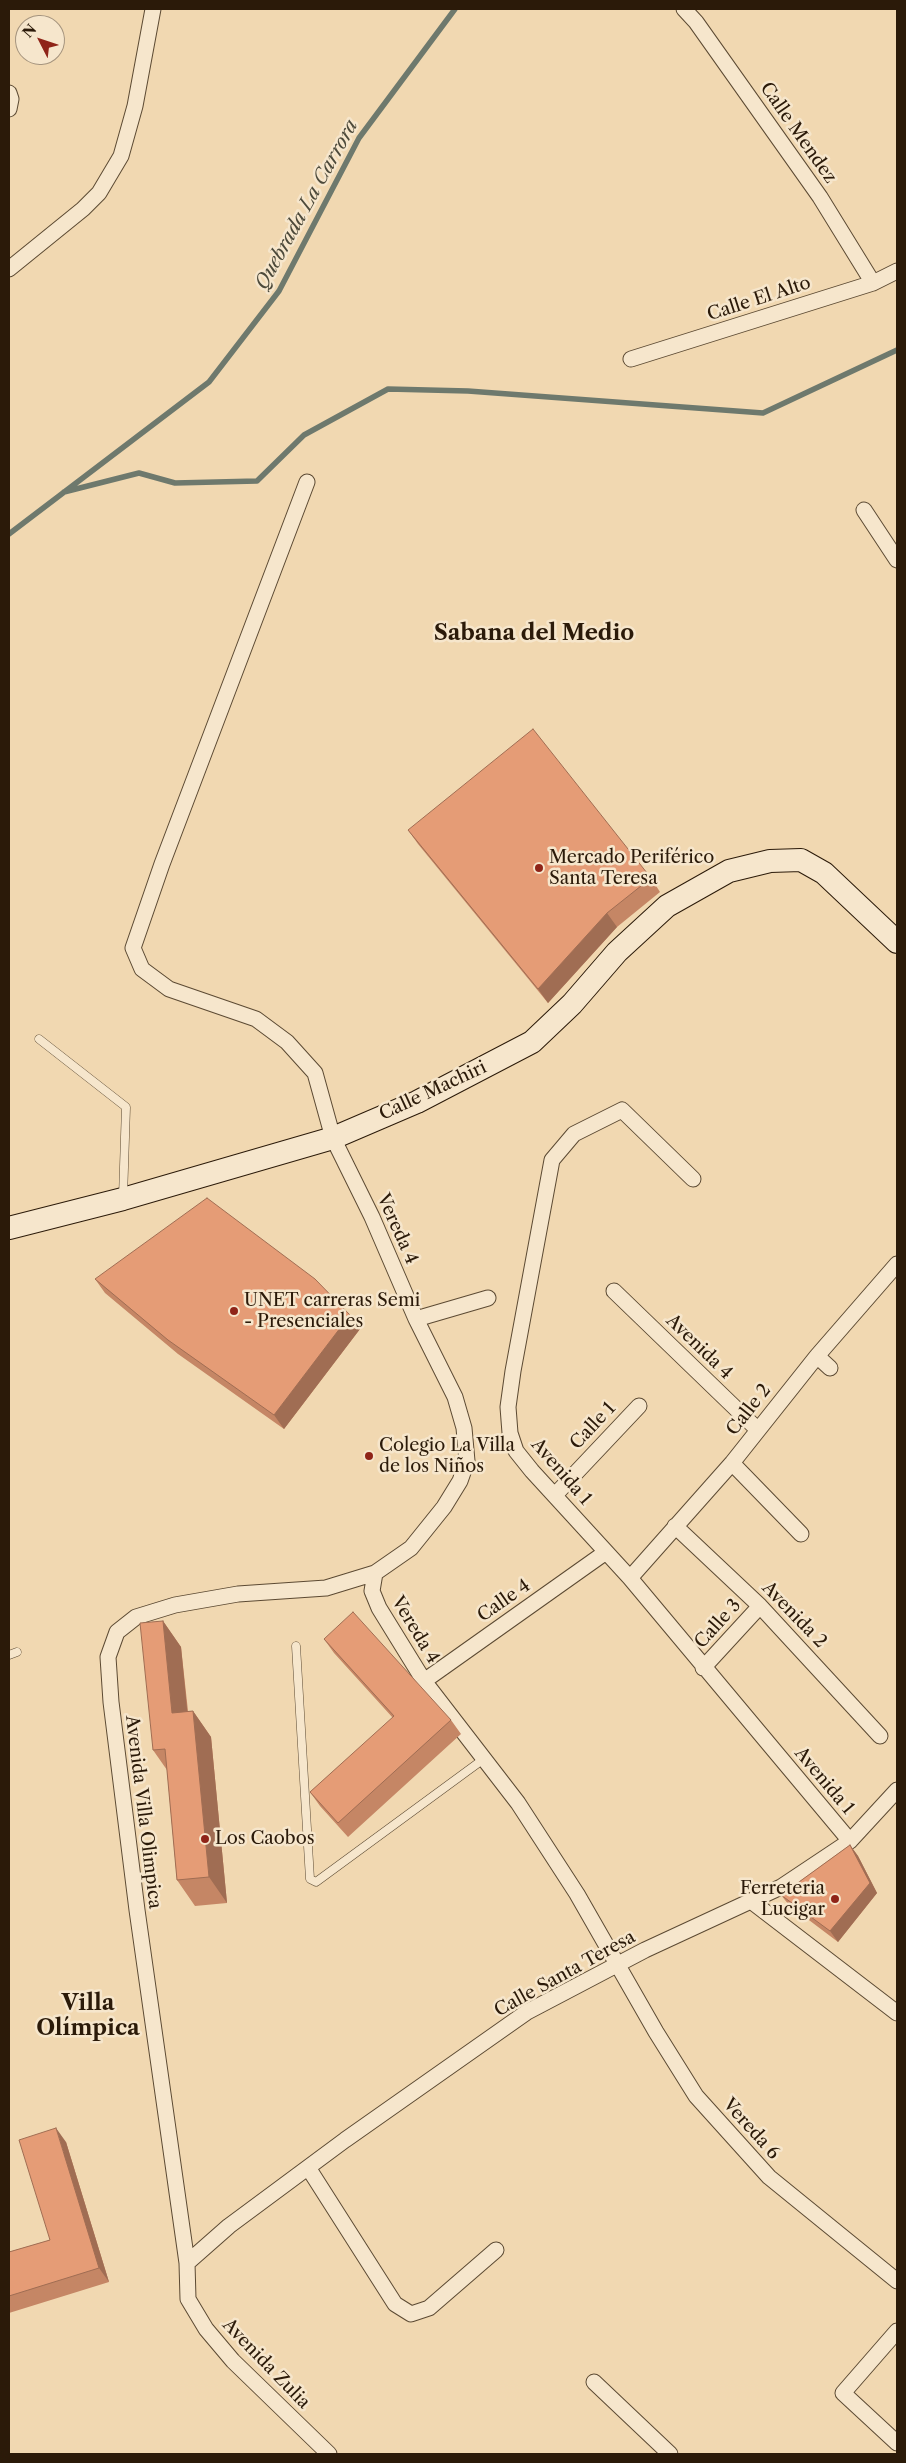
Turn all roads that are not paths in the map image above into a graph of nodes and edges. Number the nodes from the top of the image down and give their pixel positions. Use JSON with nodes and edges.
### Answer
{"nodes":[{"id":1,"x":153,"y":9,"type":"edge"},
{"id":2,"x":684,"y":9,"type":"edge"},
{"id":3,"x":9,"y":94,"type":"edge"},
{"id":4,"x":9,"y":109,"type":"edge"},
{"id":5,"x":9,"y":269,"type":"edge"},
{"id":6,"x":897,"y":271,"type":"edge"},
{"id":7,"x":873,"y":283,"type":"junction"},
{"id":8,"x":631,"y":359,"type":"dead end"},
{"id":9,"x":307,"y":482,"type":"dead end"},
{"id":10,"x":864,"y":510,"type":"dead end"},
{"id":11,"x":897,"y":560,"type":"edge"},
{"id":12,"x":897,"y":942,"type":"edge"},
{"id":13,"x":39,"y":1039,"type":"dead end"},
{"id":14,"x":333,"y":1138,"type":"junction"},
{"id":15,"x":693,"y":1179,"type":"dead end"},
{"id":16,"x":123,"y":1199,"type":"junction"},
{"id":17,"x":9,"y":1228,"type":"edge"},
{"id":18,"x":897,"y":1264,"type":"edge"},
{"id":19,"x":614,"y":1291,"type":"dead end"},
{"id":20,"x":488,"y":1298,"type":"dead end"},
{"id":21,"x":416,"y":1319,"type":"junction"},
{"id":22,"x":816,"y":1356,"type":"junction"},
{"id":23,"x":830,"y":1368,"type":"dead end"},
{"id":24,"x":638,"y":1406,"type":"dead end"},
{"id":25,"x":757,"y":1429,"type":"junction"},
{"id":26,"x":732,"y":1463,"type":"junction"},
{"id":27,"x":555,"y":1495,"type":"junction"},
{"id":28,"x":674,"y":1526,"type":"junction"},
{"id":29,"x":801,"y":1534,"type":"dead end"},
{"id":30,"x":606,"y":1552,"type":"junction"},
{"id":31,"x":375,"y":1573,"type":"junction"},
{"id":32,"x":630,"y":1578,"type":"junction"},
{"id":33,"x":760,"y":1606,"type":"junction"},
{"id":34,"x":296,"y":1646,"type":"dead end"},
{"id":35,"x":17,"y":1652,"type":"dead end"},
{"id":36,"x":9,"y":1655,"type":"edge"},
{"id":37,"x":703,"y":1668,"type":"junction"},
{"id":38,"x":424,"y":1681,"type":"junction"},
{"id":39,"x":880,"y":1736,"type":"dead end"},
{"id":40,"x":485,"y":1758,"type":"junction"},
{"id":41,"x":897,"y":1791,"type":"edge"},
{"id":42,"x":850,"y":1841,"type":"junction"},
{"id":43,"x":751,"y":1901,"type":"junction"},
{"id":44,"x":618,"y":1965,"type":"junction"},
{"id":45,"x":897,"y":2013,"type":"edge"},
{"id":46,"x":308,"y":2168,"type":"junction"},
{"id":47,"x":496,"y":2250,"type":"dead end"},
{"id":48,"x":187,"y":2263,"type":"junction"},
{"id":49,"x":897,"y":2281,"type":"edge"},
{"id":50,"x":897,"y":2331,"type":"edge"},
{"id":51,"x":594,"y":2382,"type":"dead end"},
{"id":52,"x":897,"y":2443,"type":"edge"},
{"id":53,"x":330,"y":2454,"type":"edge"},
{"id":54,"x":670,"y":2454,"type":"edge"}],
"edges":[{"from":1,"to":5,"type":"street"},
{"from":2,"to":7,"type":"street","name":"Calle Mendez"},
{"from":3,"to":4,"type":"street"},
{"from":6,"to":7,"type":"street","name":"Calle El Alto"},
{"from":7,"to":8,"type":"street","name":"Calle El Alto"},
{"from":9,"to":14,"type":"street","name":"Vereda 4"},
{"from":10,"to":11,"type":"street"},
{"from":12,"to":14,"type":"street","name":"Calle Machiri"},
{"from":13,"to":16,"type":"lane"},
{"from":14,"to":16,"type":"street","name":"Calle Machiri"},
{"from":14,"to":21,"type":"street","name":"Vereda 4"},
{"from":15,"to":27,"type":"street","name":"Avenida 1"},
{"from":16,"to":17,"type":"street","name":"Calle Machiri"},
{"from":18,"to":22,"type":"street","name":"Calle 2"},
{"from":19,"to":25,"type":"street","name":"Avenida 4"},
{"from":20,"to":21,"type":"street"},
{"from":21,"to":31,"type":"street","name":"Vereda 4"},
{"from":22,"to":23,"type":"street"},
{"from":22,"to":25,"type":"street","name":"Calle 2"},
{"from":24,"to":27,"type":"street","name":"Calle 1"},
{"from":25,"to":26,"type":"street","name":"Calle 2"},
{"from":26,"to":28,"type":"street","name":"Calle 2"},
{"from":26,"to":29,"type":"street"},
{"from":27,"to":30,"type":"street","name":"Avenida 1"},
{"from":28,"to":32,"type":"street","name":"Calle 2"},
{"from":28,"to":33,"type":"street","name":"Avenida 2"},
{"from":30,"to":32,"type":"street","name":"Avenida 1"},
{"from":30,"to":38,"type":"street","name":"Calle 4"},
{"from":31,"to":38,"type":"street","name":"Vereda 4"},
{"from":31,"to":48,"type":"street","name":"Avenida Villa Olimpica"},
{"from":32,"to":37,"type":"street","name":"Avenida 1"},
{"from":33,"to":37,"type":"street","name":"Calle 3"},
{"from":33,"to":39,"type":"street","name":"Avenida 2"},
{"from":34,"to":40,"type":"lane"},
{"from":35,"to":36,"type":"lane"},
{"from":37,"to":42,"type":"street","name":"Avenida 1"},
{"from":38,"to":40,"type":"street","name":"Vereda 4"},
{"from":40,"to":44,"type":"street","name":"Vereda 4"},
{"from":41,"to":42,"type":"street","name":"Calle Santa Teresa"},
{"from":42,"to":43,"type":"street","name":"Calle Santa Teresa"},
{"from":43,"to":44,"type":"street","name":"Calle Santa Teresa"},
{"from":43,"to":45,"type":"street"},
{"from":44,"to":46,"type":"street","name":"Calle Santa Teresa"},
{"from":44,"to":49,"type":"street","name":"Vereda 6"},
{"from":46,"to":47,"type":"street"},
{"from":46,"to":48,"type":"street","name":"Calle Santa Teresa"},
{"from":48,"to":53,"type":"street","name":"Avenida Zulia"},
{"from":50,"to":52,"type":"street"},
{"from":51,"to":54,"type":"street"}]}
